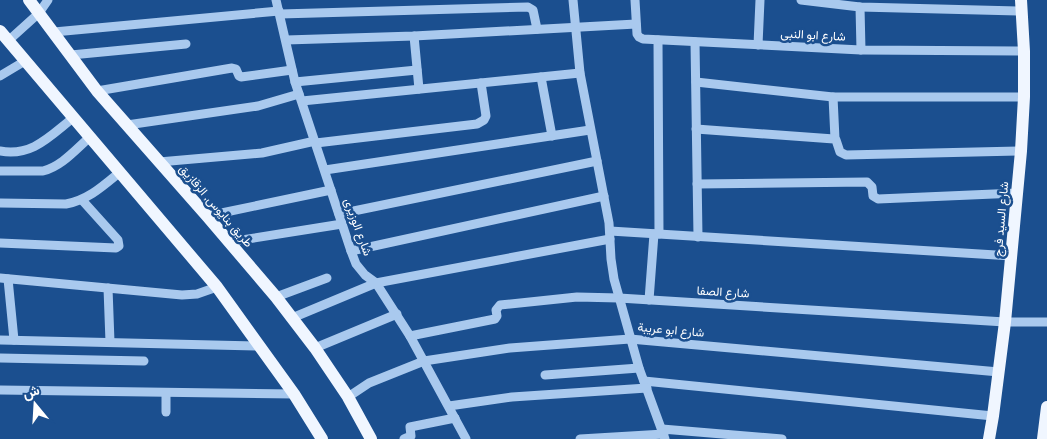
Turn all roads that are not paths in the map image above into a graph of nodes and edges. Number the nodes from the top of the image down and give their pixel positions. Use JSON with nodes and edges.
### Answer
{"nodes":[{"id":1,"x":29,"y":0,"type":"edge"},
{"id":2,"x":48,"y":0,"type":"edge"},
{"id":3,"x":276,"y":0,"type":"edge"},
{"id":4,"x":572,"y":0,"type":"edge"},
{"id":5,"x":634,"y":0,"type":"edge"},
{"id":6,"x":760,"y":0,"type":"edge"},
{"id":7,"x":800,"y":0,"type":"edge"},
{"id":8,"x":890,"y":4,"type":"edge"},
{"id":9,"x":1021,"y":5,"type":"edge"},
{"id":10,"x":860,"y":7,"type":"junction"},
{"id":11,"x":280,"y":12,"type":"junction"},
{"id":12,"x":39,"y":13,"type":"junction"},
{"id":13,"x":636,"y":24,"type":"junction"},
{"id":14,"x":576,"y":27,"type":"junction"},
{"id":15,"x":537,"y":30,"type":"junction"},
{"id":16,"x":54,"y":32,"type":"junction"},
{"id":17,"x":4,"y":36,"type":"edge"},
{"id":18,"x":414,"y":36,"type":"junction"},
{"id":19,"x":286,"y":40,"type":"junction"},
{"id":20,"x":658,"y":40,"type":"junction"},
{"id":21,"x":695,"y":42,"type":"junction"},
{"id":22,"x":186,"y":44,"type":"dead end"},
{"id":23,"x":758,"y":45,"type":"junction"},
{"id":24,"x":861,"y":50,"type":"junction"},
{"id":25,"x":1024,"y":51,"type":"junction"},
{"id":26,"x":71,"y":55,"type":"junction"},
{"id":27,"x":25,"y":61,"type":"junction"},
{"id":28,"x":292,"y":70,"type":"junction"},
{"id":29,"x":417,"y":70,"type":"junction"},
{"id":30,"x":580,"y":73,"type":"junction"},
{"id":31,"x":0,"y":76,"type":"edge"},
{"id":32,"x":541,"y":77,"type":"junction"},
{"id":33,"x":295,"y":82,"type":"junction"},
{"id":34,"x":696,"y":82,"type":"junction"},
{"id":35,"x":481,"y":83,"type":"junction"},
{"id":36,"x":419,"y":89,"type":"junction"},
{"id":37,"x":97,"y":91,"type":"junction"},
{"id":38,"x":300,"y":97,"type":"junction"},
{"id":39,"x":833,"y":97,"type":"junction"},
{"id":40,"x":1024,"y":97,"type":"junction"},
{"id":41,"x":74,"y":118,"type":"junction"},
{"id":42,"x":127,"y":125,"type":"junction"},
{"id":43,"x":696,"y":129,"type":"junction"},
{"id":44,"x":590,"y":130,"type":"junction"},
{"id":45,"x":552,"y":136,"type":"junction"},
{"id":46,"x":90,"y":137,"type":"junction"},
{"id":47,"x":835,"y":139,"type":"junction"},
{"id":48,"x":316,"y":142,"type":"junction"},
{"id":49,"x":0,"y":151,"type":"edge"},
{"id":50,"x":1021,"y":151,"type":"junction"},
{"id":51,"x":596,"y":161,"type":"junction"},
{"id":52,"x":159,"y":162,"type":"junction"},
{"id":53,"x":0,"y":170,"type":"edge"},
{"id":54,"x":325,"y":170,"type":"junction"},
{"id":55,"x":120,"y":172,"type":"junction"},
{"id":56,"x":697,"y":184,"type":"junction"},
{"id":57,"x":331,"y":190,"type":"junction"},
{"id":58,"x":1017,"y":193,"type":"junction"},
{"id":59,"x":604,"y":196,"type":"junction"},
{"id":60,"x":82,"y":200,"type":"junction"},
{"id":61,"x":0,"y":203,"type":"edge"},
{"id":62,"x":339,"y":214,"type":"junction"},
{"id":63,"x":208,"y":216,"type":"junction"},
{"id":64,"x":342,"y":224,"type":"junction"},
{"id":65,"x":656,"y":234,"type":"junction"},
{"id":66,"x":610,"y":235,"type":"junction"},
{"id":67,"x":698,"y":237,"type":"junction"},
{"id":68,"x":229,"y":242,"type":"junction"},
{"id":69,"x":0,"y":243,"type":"edge"},
{"id":70,"x":351,"y":251,"type":"junction"},
{"id":71,"x":1012,"y":256,"type":"junction"},
{"id":72,"x":4,"y":278,"type":"edge"},
{"id":73,"x":327,"y":278,"type":"dead end"},
{"id":74,"x":376,"y":283,"type":"junction"},
{"id":75,"x":217,"y":287,"type":"junction"},
{"id":76,"x":108,"y":288,"type":"junction"},
{"id":77,"x":276,"y":297,"type":"junction"},
{"id":78,"x":619,"y":298,"type":"junction"},
{"id":79,"x":648,"y":300,"type":"junction"},
{"id":80,"x":396,"y":314,"type":"junction"},
{"id":81,"x":292,"y":318,"type":"junction"},
{"id":82,"x":1005,"y":322,"type":"junction"},
{"id":83,"x":1047,"y":322,"type":"edge"},
{"id":84,"x":410,"y":336,"type":"junction"},
{"id":85,"x":630,"y":339,"type":"junction"},
{"id":86,"x":0,"y":340,"type":"edge"},
{"id":87,"x":14,"y":340,"type":"junction"},
{"id":88,"x":110,"y":342,"type":"junction"},
{"id":89,"x":260,"y":346,"type":"junction"},
{"id":90,"x":316,"y":348,"type":"junction"},
{"id":91,"x":0,"y":358,"type":"edge"},
{"id":92,"x":144,"y":361,"type":"dead end"},
{"id":93,"x":424,"y":361,"type":"junction"},
{"id":94,"x":639,"y":368,"type":"junction"},
{"id":95,"x":999,"y":372,"type":"junction"},
{"id":96,"x":545,"y":375,"type":"dead end"},
{"id":97,"x":646,"y":385,"type":"junction"},
{"id":98,"x":0,"y":390,"type":"edge"},
{"id":99,"x":166,"y":393,"type":"junction"},
{"id":100,"x":294,"y":394,"type":"junction"},
{"id":101,"x":348,"y":396,"type":"junction"},
{"id":102,"x":449,"y":406,"type":"junction"},
{"id":103,"x":1047,"y":407,"type":"edge"},
{"id":104,"x":166,"y":412,"type":"dead end"},
{"id":105,"x":994,"y":416,"type":"junction"},
{"id":106,"x":455,"y":418,"type":"junction"},
{"id":107,"x":664,"y":434,"type":"edge"},
{"id":108,"x":322,"y":439,"type":"edge"},
{"id":109,"x":371,"y":439,"type":"edge"},
{"id":110,"x":404,"y":439,"type":"edge"},
{"id":111,"x":466,"y":439,"type":"edge"},
{"id":112,"x":580,"y":439,"type":"edge"},
{"id":113,"x":782,"y":439,"type":"edge"},
{"id":114,"x":989,"y":439,"type":"edge"},
{"id":115,"x":1043,"y":439,"type":"edge"}],
"edges":[{"from":1,"to":12,"type":"main road","name":"طريق بنايوس, الزقازيق"},
{"from":2,"to":12,"type":"street"},
{"from":3,"to":11,"type":"street","name":"شارع الوزيرى"},
{"from":4,"to":14,"type":"street"},
{"from":5,"to":13,"type":"street"},
{"from":6,"to":23,"type":"street"},
{"from":7,"to":10,"type":"street"},
{"from":8,"to":9,"type":"street"},
{"from":8,"to":10,"type":"street"},
{"from":9,"to":25,"type":"main road","name":"شارع السيد فرج"},
{"from":10,"to":24,"type":"street"},
{"from":11,"to":15,"type":"street"},
{"from":11,"to":16,"type":"street"},
{"from":11,"to":19,"type":"street","name":"شارع الوزيرى"},
{"from":12,"to":16,"type":"main road","name":"طريق بنايوس, الزقازيق"},
{"from":12,"to":17,"type":"street"},
{"from":13,"to":14,"type":"street"},
{"from":13,"to":20,"type":"street","name":"شارع ابو النبى"},
{"from":14,"to":15,"type":"street"},
{"from":14,"to":30,"type":"street"},
{"from":15,"to":18,"type":"street"},
{"from":16,"to":26,"type":"main road","name":"طريق بنايوس, الزقازيق"},
{"from":17,"to":27,"type":"main road"},
{"from":18,"to":19,"type":"street"},
{"from":18,"to":29,"type":"street"},
{"from":19,"to":28,"type":"street","name":"شارع الوزيرى"},
{"from":20,"to":21,"type":"street","name":"شارع ابو النبى"},
{"from":20,"to":65,"type":"street"},
{"from":21,"to":23,"type":"street","name":"شارع ابو النبى"},
{"from":21,"to":34,"type":"street"},
{"from":22,"to":26,"type":"street"},
{"from":23,"to":24,"type":"street","name":"شارع ابو النبى"},
{"from":24,"to":25,"type":"street","name":"شارع ابو النبى"},
{"from":25,"to":40,"type":"main road","name":"شارع السيد فرج"},
{"from":26,"to":37,"type":"main road","name":"طريق بنايوس, الزقازيق"},
{"from":27,"to":31,"type":"street"},
{"from":27,"to":41,"type":"main road"},
{"from":28,"to":33,"type":"street","name":"شارع الوزيرى"},
{"from":28,"to":37,"type":"street"},
{"from":29,"to":33,"type":"street"},
{"from":29,"to":36,"type":"street"},
{"from":30,"to":32,"type":"street"},
{"from":30,"to":44,"type":"street"},
{"from":32,"to":35,"type":"street"},
{"from":32,"to":45,"type":"street"},
{"from":33,"to":38,"type":"street","name":"شارع الوزيرى"},
{"from":34,"to":39,"type":"street"},
{"from":34,"to":43,"type":"street"},
{"from":35,"to":36,"type":"street"},
{"from":35,"to":48,"type":"street"},
{"from":36,"to":38,"type":"street"},
{"from":37,"to":42,"type":"main road","name":"طريق بنايوس, الزقازيق"},
{"from":38,"to":42,"type":"street"},
{"from":38,"to":48,"type":"street","name":"شارع الوزيرى"},
{"from":39,"to":40,"type":"street"},
{"from":39,"to":47,"type":"street"},
{"from":40,"to":50,"type":"main road","name":"شارع السيد فرج"},
{"from":41,"to":46,"type":"main road"},
{"from":41,"to":49,"type":"street"},
{"from":42,"to":52,"type":"main road","name":"طريق بنايوس, الزقازيق"},
{"from":43,"to":47,"type":"street"},
{"from":43,"to":56,"type":"street"},
{"from":44,"to":45,"type":"street"},
{"from":44,"to":51,"type":"street"},
{"from":45,"to":54,"type":"street"},
{"from":46,"to":53,"type":"street"},
{"from":46,"to":55,"type":"main road"},
{"from":47,"to":50,"type":"street"},
{"from":48,"to":52,"type":"street"},
{"from":48,"to":54,"type":"street","name":"شارع الوزيرى"},
{"from":50,"to":58,"type":"main road","name":"شارع السيد فرج"},
{"from":51,"to":59,"type":"street"},
{"from":51,"to":62,"type":"street"},
{"from":52,"to":63,"type":"main road","name":"طريق بنايوس, الزقازيق"},
{"from":54,"to":57,"type":"street","name":"شارع الوزيرى"},
{"from":55,"to":60,"type":"street"},
{"from":55,"to":75,"type":"main road"},
{"from":56,"to":58,"type":"street"},
{"from":56,"to":67,"type":"street"},
{"from":57,"to":62,"type":"street","name":"شارع الوزيرى"},
{"from":57,"to":63,"type":"street"},
{"from":58,"to":71,"type":"main road","name":"شارع السيد فرج"},
{"from":59,"to":66,"type":"street"},
{"from":59,"to":70,"type":"street"},
{"from":60,"to":61,"type":"street"},
{"from":60,"to":69,"type":"street"},
{"from":62,"to":64,"type":"street","name":"شارع الوزيرى"},
{"from":63,"to":68,"type":"main road","name":"طريق بنايوس, الزقازيق"},
{"from":64,"to":68,"type":"street"},
{"from":64,"to":70,"type":"street","name":"شارع الوزيرى"},
{"from":65,"to":66,"type":"street"},
{"from":65,"to":67,"type":"street"},
{"from":65,"to":79,"type":"street"},
{"from":66,"to":74,"type":"street"},
{"from":66,"to":78,"type":"street"},
{"from":67,"to":71,"type":"street"},
{"from":68,"to":77,"type":"main road","name":"طريق بنايوس, الزقازيق"},
{"from":70,"to":74,"type":"street","name":"شارع الوزيرى"},
{"from":71,"to":82,"type":"main road","name":"شارع السيد فرج"},
{"from":72,"to":76,"type":"street"},
{"from":72,"to":87,"type":"street"},
{"from":73,"to":77,"type":"street"},
{"from":74,"to":80,"type":"street","name":"شارع الوزيرى"},
{"from":74,"to":81,"type":"street"},
{"from":75,"to":76,"type":"street"},
{"from":75,"to":89,"type":"main road"},
{"from":76,"to":88,"type":"street"},
{"from":77,"to":81,"type":"main road","name":"طريق بنايوس, الزقازيق"},
{"from":78,"to":79,"type":"street","name":"شارع الصفا"},
{"from":78,"to":84,"type":"street","name":"شارع الصفا"},
{"from":78,"to":85,"type":"street"},
{"from":79,"to":82,"type":"street","name":"شارع الصفا"},
{"from":80,"to":84,"type":"street","name":"شارع الوزيرى"},
{"from":80,"to":90,"type":"street"},
{"from":81,"to":90,"type":"main road","name":"طريق بنايوس, الزقازيق"},
{"from":82,"to":83,"type":"street","name":"شارع الصفا"},
{"from":82,"to":95,"type":"main road","name":"شارع السيد فرج"},
{"from":84,"to":93,"type":"street","name":"شارع الوزيرى"},
{"from":85,"to":93,"type":"street","name":"شارع ابو عريبة"},
{"from":85,"to":94,"type":"street"},
{"from":85,"to":95,"type":"street","name":"شارع ابو عريبة"},
{"from":86,"to":87,"type":"street"},
{"from":87,"to":88,"type":"street"},
{"from":88,"to":89,"type":"street"},
{"from":89,"to":100,"type":"main road"},
{"from":90,"to":101,"type":"main road","name":"طريق بنايوس, الزقازيق"},
{"from":91,"to":92,"type":"street"},
{"from":93,"to":101,"type":"street","name":"شارع ابو عريبة"},
{"from":93,"to":102,"type":"street","name":"شارع الوزيرى"},
{"from":94,"to":96,"type":"street"},
{"from":94,"to":97,"type":"street"},
{"from":95,"to":105,"type":"main road","name":"شارع السيد فرج"},
{"from":97,"to":102,"type":"street"},
{"from":97,"to":105,"type":"street"},
{"from":97,"to":107,"type":"street"},
{"from":98,"to":99,"type":"street"},
{"from":99,"to":100,"type":"street"},
{"from":99,"to":104,"type":"street"},
{"from":100,"to":108,"type":"main road"},
{"from":101,"to":109,"type":"main road","name":"طريق بنايوس, الزقازيق"},
{"from":102,"to":106,"type":"street","name":"شارع الوزيرى"},
{"from":103,"to":115,"type":"main road"},
{"from":105,"to":114,"type":"main road","name":"شارع السيد فرج"},
{"from":106,"to":110,"type":"street"},
{"from":106,"to":111,"type":"street","name":"شارع الوزيرى"},
{"from":107,"to":112,"type":"street"},
{"from":107,"to":113,"type":"street"}]}
